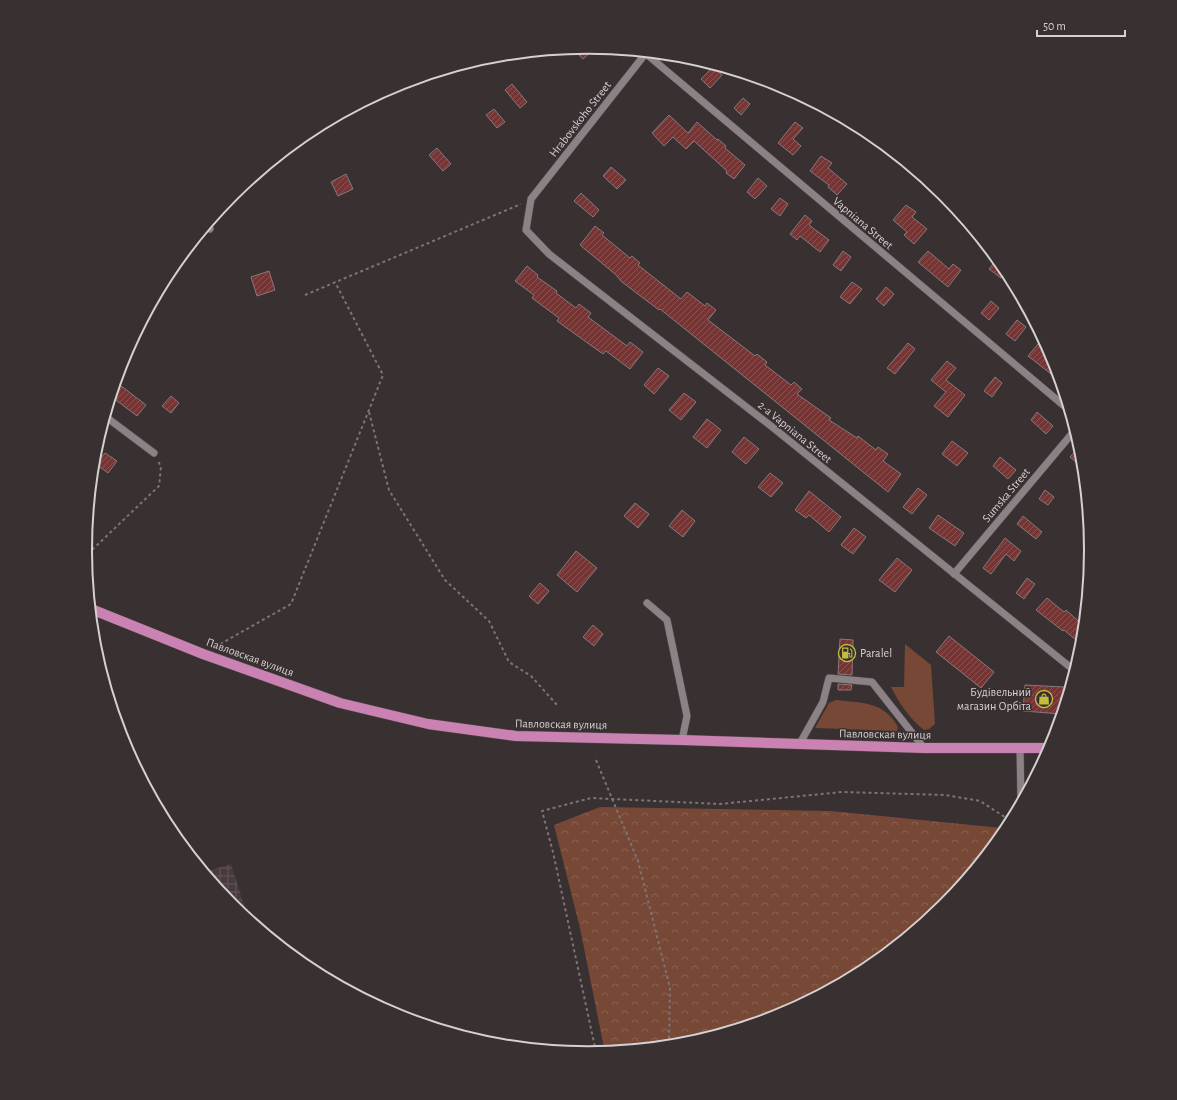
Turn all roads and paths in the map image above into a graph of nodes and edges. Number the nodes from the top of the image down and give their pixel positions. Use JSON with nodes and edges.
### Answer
{"nodes":[{"id":1,"x":642,"y":57,"type":"edge"},
{"id":2,"x":651,"y":58,"type":"edge"},
{"id":3,"x":531,"y":199,"type":"junction"},
{"id":4,"x":335,"y":282,"type":"junction"},
{"id":5,"x":305,"y":295,"type":"dead end"},
{"id":6,"x":1062,"y":404,"type":"edge"},
{"id":7,"x":368,"y":411,"type":"junction"},
{"id":8,"x":110,"y":420,"type":"edge"},
{"id":9,"x":1071,"y":435,"type":"edge"},
{"id":10,"x":154,"y":452,"type":"joint"},
{"id":11,"x":92,"y":551,"type":"edge"},
{"id":12,"x":954,"y":574,"type":"junction"},
{"id":13,"x":647,"y":603,"type":"dead end"},
{"id":14,"x":97,"y":611,"type":"edge"},
{"id":15,"x":203,"y":654,"type":"junction"},
{"id":16,"x":1070,"y":667,"type":"edge"},
{"id":17,"x":558,"y":706,"type":"dead end"},
{"id":18,"x":682,"y":740,"type":"junction"},
{"id":19,"x":799,"y":745,"type":"junction"},
{"id":20,"x":1020,"y":747,"type":"junction"},
{"id":21,"x":924,"y":748,"type":"junction"},
{"id":22,"x":1043,"y":748,"type":"edge"},
{"id":23,"x":596,"y":760,"type":"dead end"},
{"id":24,"x":1022,"y":791,"type":"edge"},
{"id":25,"x":1006,"y":818,"type":"edge"},
{"id":26,"x":669,"y":1039,"type":"edge"},
{"id":27,"x":595,"y":1046,"type":"edge"}],
"edges":[{"from":1,"to":3,"type":"street","name":"Hrabovskoho Street"},
{"from":2,"to":6,"type":"street","name":"Vapniana Street"},
{"from":3,"to":4,"type":"path"},
{"from":3,"to":12,"type":"street","name":"2-a Vapniana Street"},
{"from":4,"to":5,"type":"path"},
{"from":4,"to":7,"type":"path"},
{"from":7,"to":15,"type":"path"},
{"from":7,"to":17,"type":"path"},
{"from":8,"to":10,"type":"street"},
{"from":9,"to":12,"type":"street","name":"Sumska Street"},
{"from":10,"to":11,"type":"path"},
{"from":12,"to":16,"type":"street","name":"2-a Vapniana Street"},
{"from":13,"to":18,"type":"street"},
{"from":14,"to":15,"type":"main road","name":"Павловская вулиця"},
{"from":15,"to":18,"type":"main road","name":"Павловская вулиця"},
{"from":18,"to":19,"type":"main road","name":"Павловская вулиця"},
{"from":19,"to":21,"type":"main road","name":"Павловская вулиця"},
{"from":19,"to":21,"type":"street"},
{"from":20,"to":21,"type":"main road","name":"Павловская вулиця"},
{"from":20,"to":22,"type":"main road","name":"Павловская вулиця"},
{"from":20,"to":24,"type":"street"},
{"from":23,"to":26,"type":"path"},
{"from":25,"to":27,"type":"path"}]}
